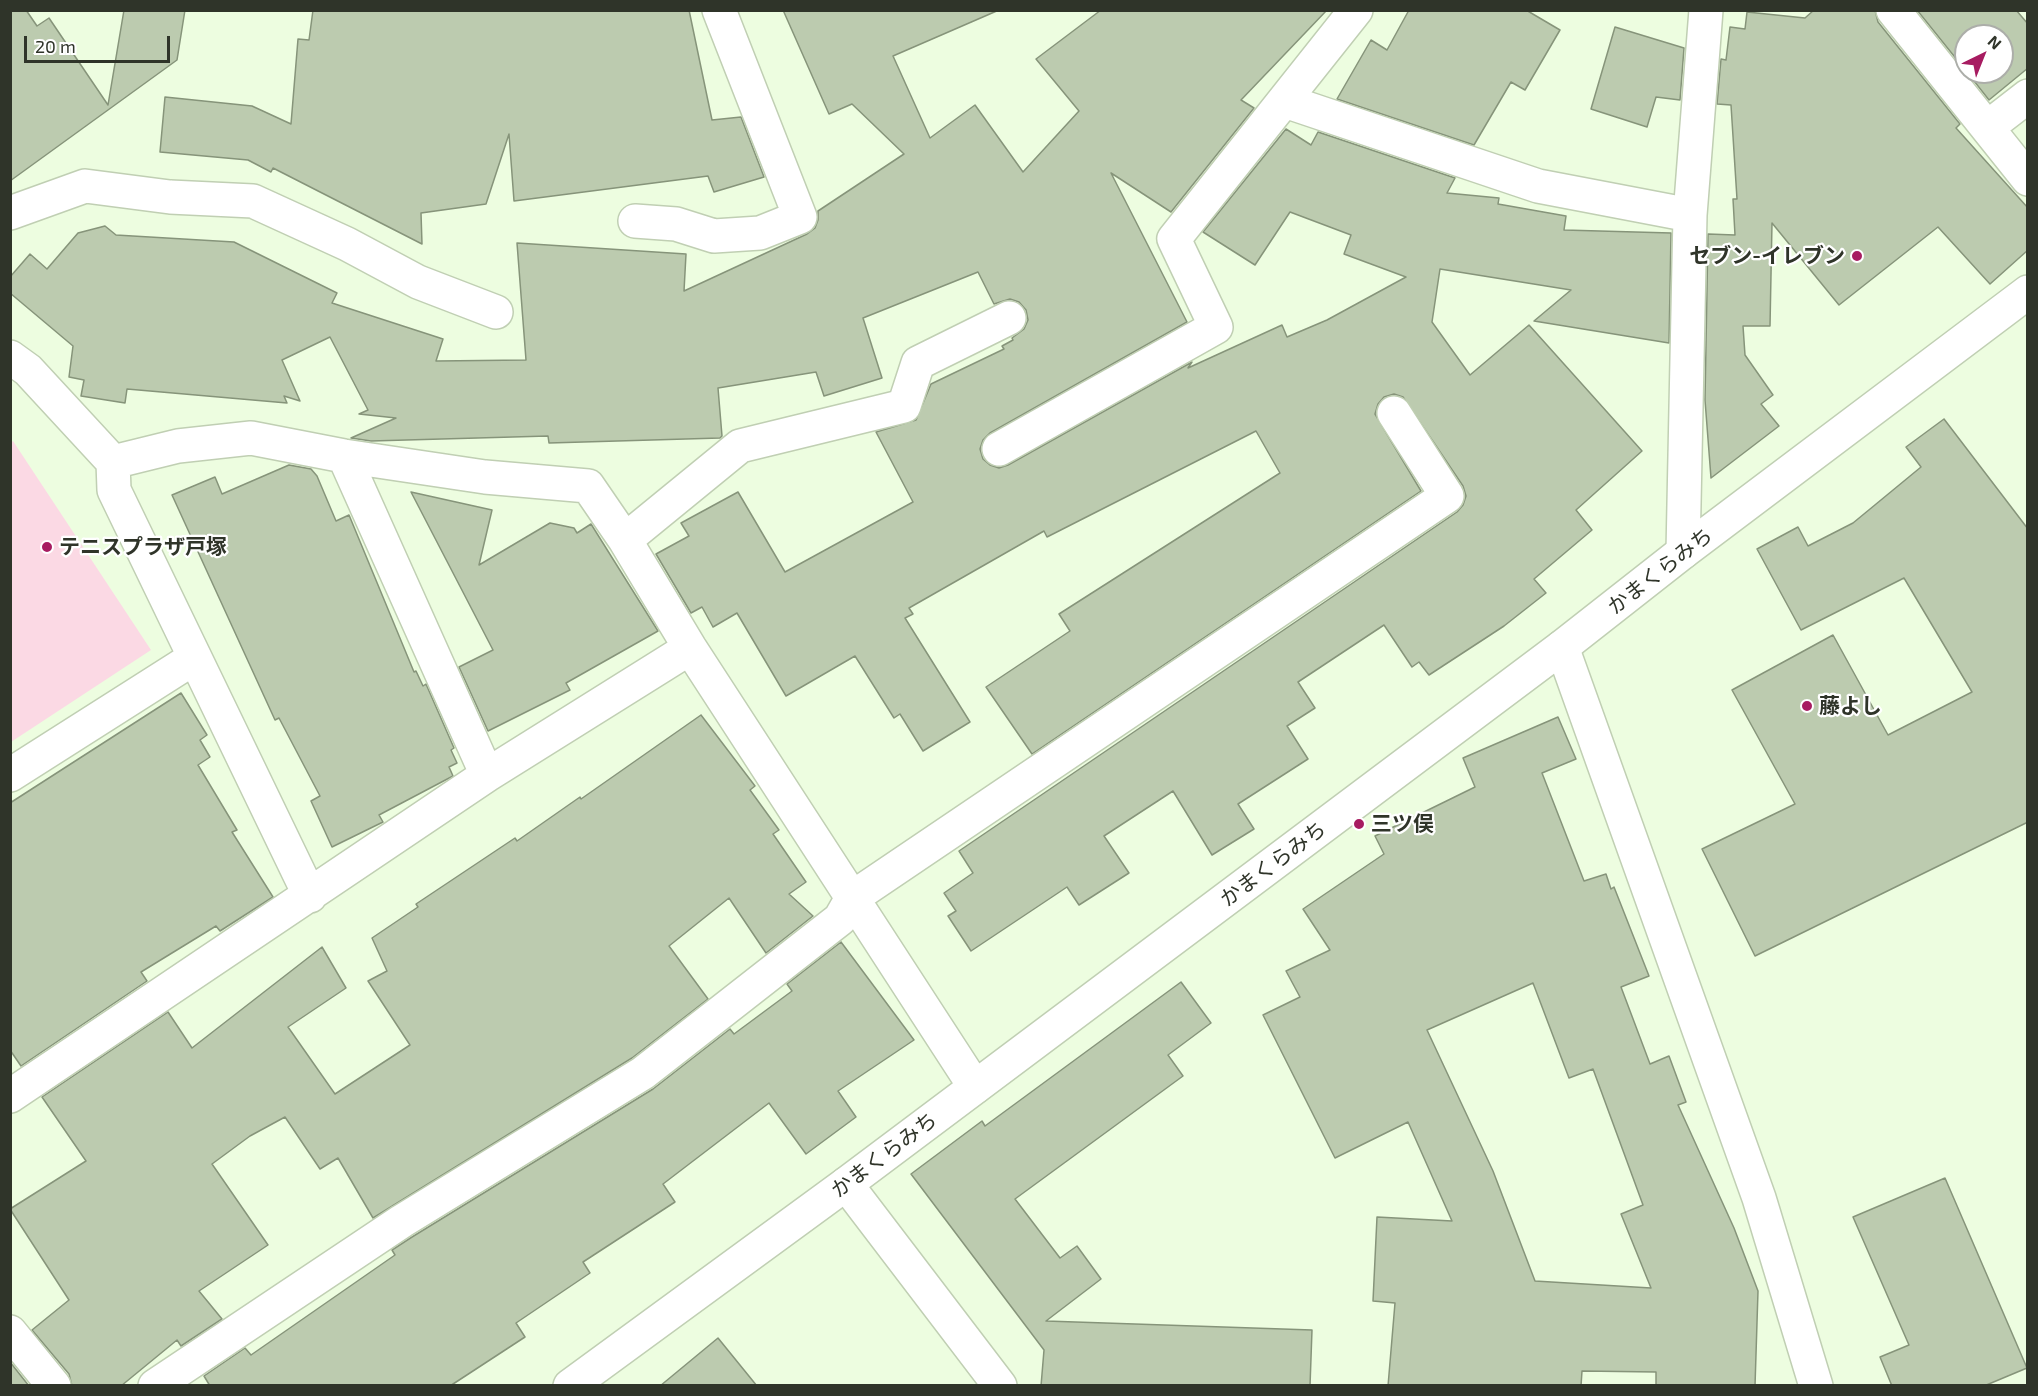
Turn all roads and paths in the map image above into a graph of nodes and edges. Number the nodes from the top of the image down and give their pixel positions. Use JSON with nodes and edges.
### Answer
{"nodes":[{"id":1,"x":719,"y":10,"type":"edge"},
{"id":2,"x":1356,"y":10,"type":"edge"},
{"id":3,"x":1706,"y":10,"type":"edge"},
{"id":4,"x":1893,"y":10,"type":"edge"},
{"id":5,"x":2028,"y":96,"type":"edge"},
{"id":6,"x":1285,"y":101,"type":"junction"},
{"id":7,"x":1988,"y":127,"type":"junction"},
{"id":8,"x":2028,"y":179,"type":"edge"},
{"id":9,"x":10,"y":213,"type":"edge"},
{"id":10,"x":1690,"y":215,"type":"junction"},
{"id":11,"x":635,"y":221,"type":"dead end"},
{"id":12,"x":2028,"y":292,"type":"edge"},
{"id":13,"x":496,"y":312,"type":"dead end"},
{"id":14,"x":1009,"y":318,"type":"dead end"},
{"id":15,"x":10,"y":357,"type":"edge"},
{"id":16,"x":1394,"y":413,"type":"dead end"},
{"id":17,"x":999,"y":449,"type":"dead end"},
{"id":18,"x":344,"y":456,"type":"junction"},
{"id":19,"x":112,"y":462,"type":"junction"},
{"id":20,"x":626,"y":540,"type":"junction"},
{"id":21,"x":1683,"y":552,"type":"junction"},
{"id":22,"x":1562,"y":647,"type":"junction"},
{"id":23,"x":690,"y":648,"type":"junction"},
{"id":24,"x":194,"y":658,"type":"junction"},
{"id":25,"x":10,"y":775,"type":"edge"},
{"id":26,"x":487,"y":775,"type":"junction"},
{"id":27,"x":310,"y":896,"type":"junction"},
{"id":28,"x":852,"y":898,"type":"junction"},
{"id":29,"x":975,"y":1087,"type":"junction"},
{"id":30,"x":10,"y":1096,"type":"edge"},
{"id":31,"x":846,"y":1184,"type":"junction"},
{"id":32,"x":10,"y":1332,"type":"edge"},
{"id":33,"x":54,"y":1386,"type":"edge"},
{"id":34,"x":155,"y":1386,"type":"edge"},
{"id":35,"x":570,"y":1386,"type":"edge"},
{"id":36,"x":1000,"y":1386,"type":"edge"},
{"id":37,"x":1816,"y":1386,"type":"edge"}],
"edges":[{"from":1,"to":11,"type":"street"},
{"from":2,"to":6,"type":"street"},
{"from":3,"to":10,"type":"street"},
{"from":4,"to":7,"type":"street"},
{"from":5,"to":7,"type":"street"},
{"from":6,"to":10,"type":"street"},
{"from":6,"to":17,"type":"street"},
{"from":7,"to":8,"type":"street"},
{"from":9,"to":13,"type":"street"},
{"from":10,"to":21,"type":"street"},
{"from":12,"to":21,"type":"street","name":"かまくらみち"},
{"from":14,"to":20,"type":"street"},
{"from":15,"to":19,"type":"street"},
{"from":16,"to":28,"type":"street"},
{"from":18,"to":19,"type":"street"},
{"from":18,"to":20,"type":"street"},
{"from":18,"to":26,"type":"street"},
{"from":19,"to":24,"type":"street"},
{"from":20,"to":23,"type":"street"},
{"from":21,"to":22,"type":"street","name":"かまくらみち"},
{"from":22,"to":29,"type":"street","name":"かまくらみち"},
{"from":22,"to":37,"type":"street"},
{"from":23,"to":26,"type":"street"},
{"from":23,"to":28,"type":"street"},
{"from":24,"to":25,"type":"street"},
{"from":24,"to":27,"type":"street"},
{"from":26,"to":27,"type":"street"},
{"from":27,"to":30,"type":"street"},
{"from":28,"to":29,"type":"street"},
{"from":28,"to":34,"type":"street"},
{"from":29,"to":31,"type":"street","name":"かまくらみち"},
{"from":31,"to":35,"type":"street","name":"かまくらみち"},
{"from":31,"to":36,"type":"street"},
{"from":32,"to":33,"type":"street"}]}
